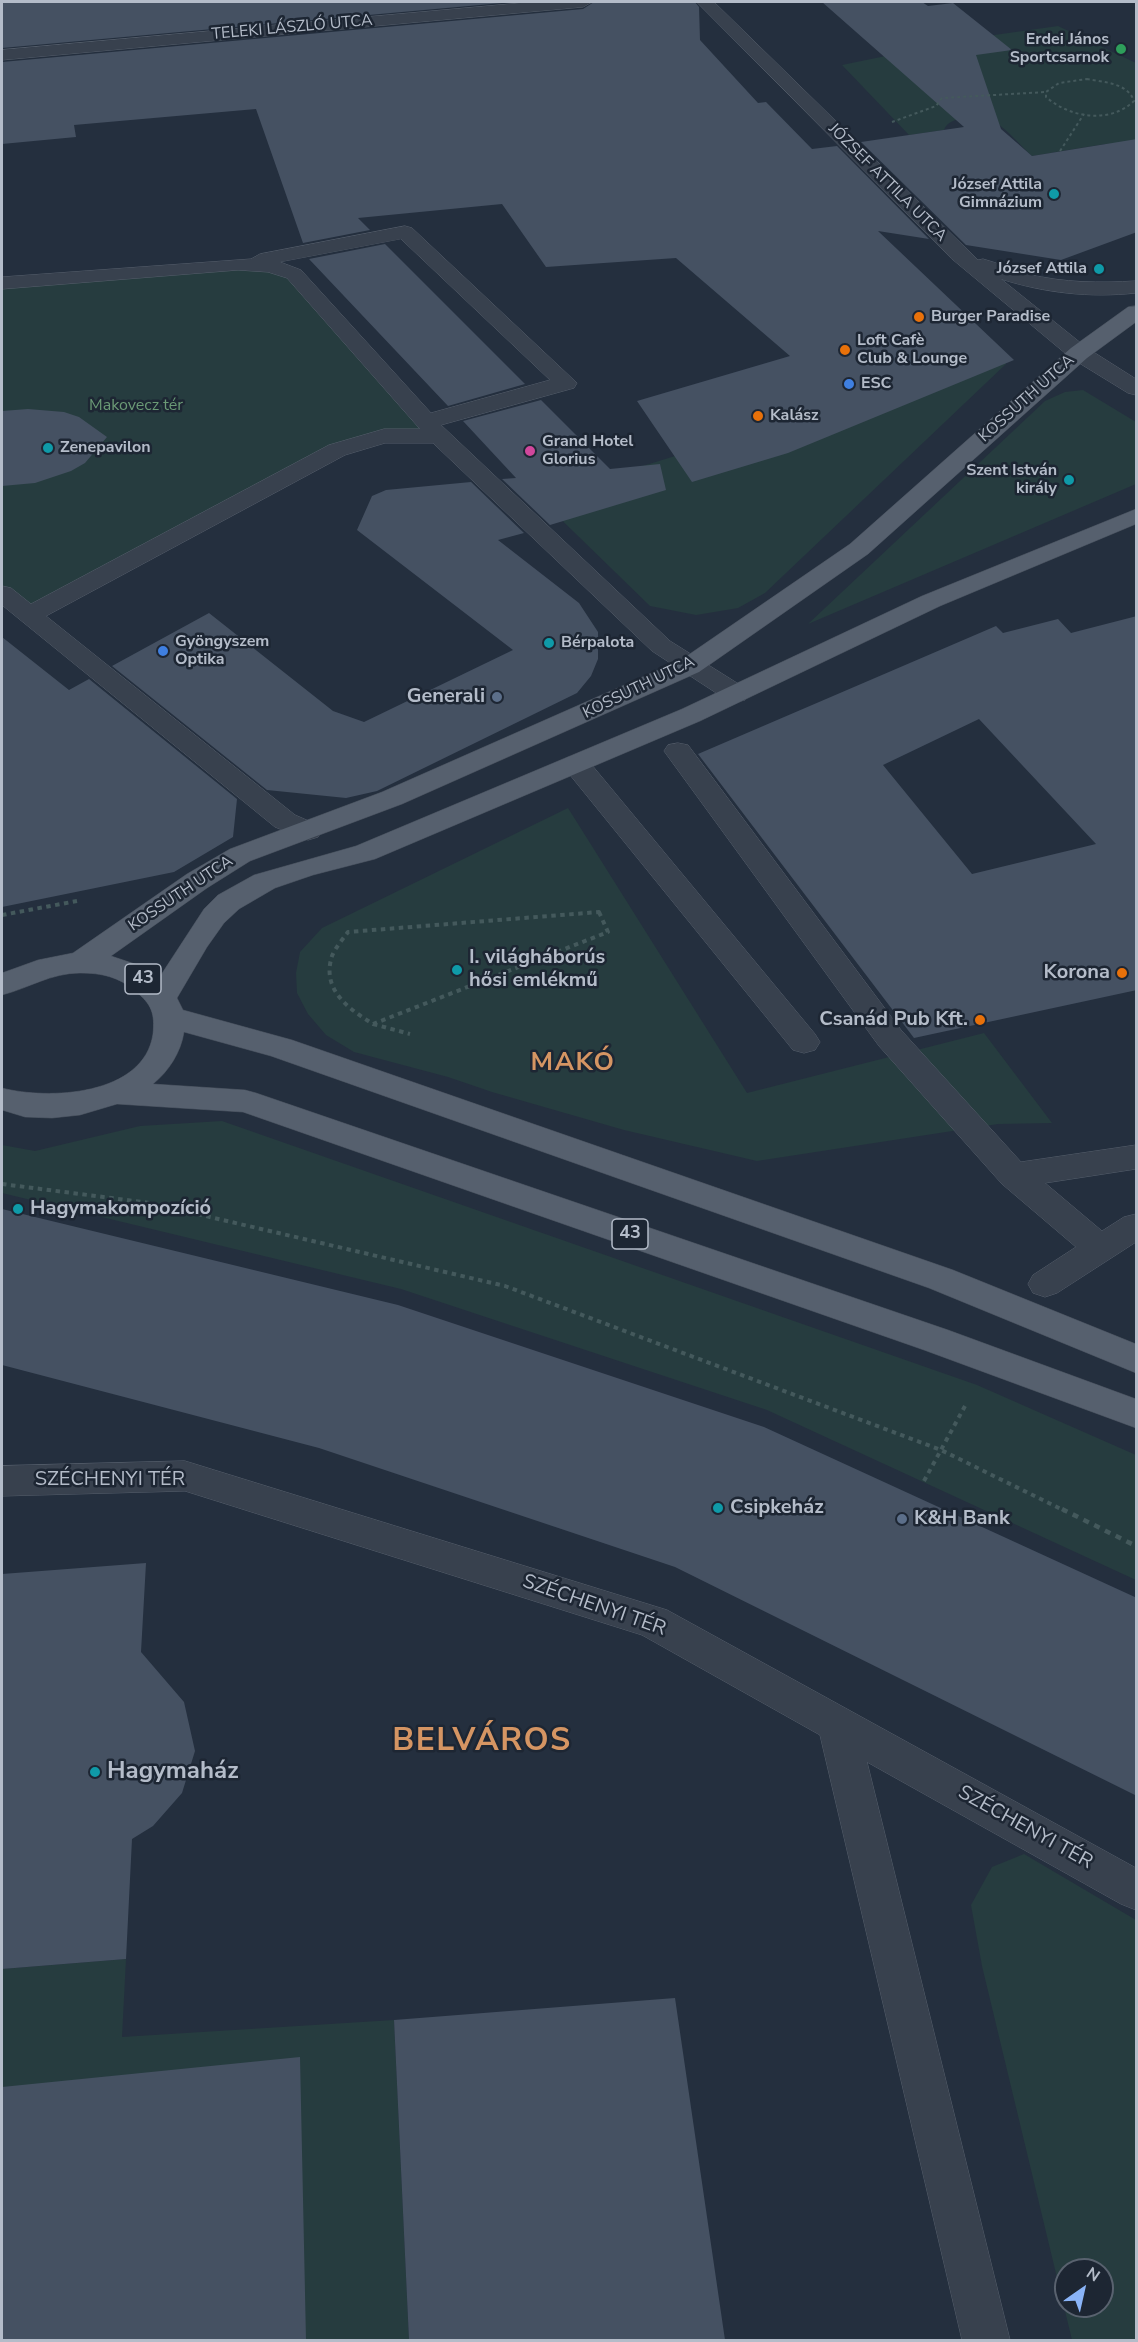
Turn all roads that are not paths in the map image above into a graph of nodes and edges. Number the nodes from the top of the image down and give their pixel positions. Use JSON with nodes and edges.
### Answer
{"nodes":[{"id":1,"x":583,"y":2,"type":"edge"},
{"id":2,"x":705,"y":2,"type":"edge"},
{"id":3,"x":2,"y":55,"type":"edge"},
{"id":4,"x":959,"y":255,"type":"junction"},
{"id":5,"x":238,"y":264,"type":"junction"},
{"id":6,"x":2,"y":284,"type":"edge"},
{"id":7,"x":1137,"y":287,"type":"edge"},
{"id":8,"x":1137,"y":312,"type":"edge"},
{"id":9,"x":1079,"y":353,"type":"junction"},
{"id":10,"x":1137,"y":388,"type":"edge"},
{"id":11,"x":433,"y":429,"type":"junction"},
{"id":12,"x":1137,"y":516,"type":"edge"},
{"id":13,"x":2,"y":593,"type":"edge"},
{"id":14,"x":29,"y":615,"type":"junction"},
{"id":15,"x":690,"y":666,"type":"junction"},
{"id":16,"x":736,"y":694,"type":"junction"},
{"id":17,"x":678,"y":751,"type":"dead end"},
{"id":18,"x":576,"y":764,"type":"junction"},
{"id":19,"x":308,"y":831,"type":"junction"},
{"id":20,"x":81,"y":963,"type":"junction"},
{"id":21,"x":2,"y":985,"type":"edge"},
{"id":22,"x":166,"y":1007,"type":"junction"},
{"id":23,"x":804,"y":1042,"type":"dead end"},
{"id":24,"x":116,"y":1094,"type":"junction"},
{"id":25,"x":2,"y":1099,"type":"edge"},
{"id":26,"x":1137,"y":1157,"type":"edge"},
{"id":27,"x":1014,"y":1175,"type":"junction"},
{"id":28,"x":1137,"y":1226,"type":"edge"},
{"id":29,"x":1101,"y":1249,"type":"junction"},
{"id":30,"x":1045,"y":1284,"type":"dead end"},
{"id":31,"x":1137,"y":1359,"type":"edge"},
{"id":32,"x":1137,"y":1414,"type":"edge"},
{"id":33,"x":2,"y":1481,"type":"edge"},
{"id":34,"x":837,"y":1723,"type":"junction"},
{"id":35,"x":1137,"y":1890,"type":"edge"},
{"id":36,"x":986,"y":2340,"type":"edge"}],
"edges":[{"from":1,"to":3,"type":"street","name":"TELEKI LÁSZLÓ UTCA"},
{"from":2,"to":4,"type":"street","name":"JÓZSEF ATTILA UTCA"},
{"from":4,"to":7,"type":"street"},
{"from":4,"to":9,"type":"street","name":"JÓZSEF ATTILA UTCA"},
{"from":5,"to":6,"type":"street"},
{"from":5,"to":11,"type":"street"},
{"from":5,"to":11,"type":"street"},
{"from":8,"to":9,"type":"main road","name":"KOSSUTH UTCA"},
{"from":9,"to":10,"type":"street","name":"JÓZSEF ATTILA UTCA"},
{"from":9,"to":15,"type":"main road","name":"KOSSUTH UTCA"},
{"from":11,"to":14,"type":"street"},
{"from":11,"to":15,"type":"street"},
{"from":12,"to":16,"type":"main road","name":"KOSSUTH UTCA"},
{"from":13,"to":14,"type":"street"},
{"from":14,"to":19,"type":"street"},
{"from":15,"to":16,"type":"street"},
{"from":15,"to":19,"type":"main road","name":"KOSSUTH UTCA"},
{"from":16,"to":18,"type":"main road","name":"KOSSUTH UTCA"},
{"from":17,"to":27,"type":"street"},
{"from":18,"to":22,"type":"main road","name":"KOSSUTH UTCA"},
{"from":18,"to":23,"type":"street"},
{"from":19,"to":20,"type":"main road","name":"KOSSUTH UTCA"},
{"from":20,"to":21,"type":"main road","number":"43"},
{"from":20,"to":22,"type":"main road","number":"43"},
{"from":22,"to":24,"type":"main road","number":"43"},
{"from":22,"to":31,"type":"main road","number":"43"},
{"from":24,"to":25,"type":"main road","number":"43"},
{"from":24,"to":32,"type":"main road","number":"43"},
{"from":26,"to":27,"type":"street"},
{"from":27,"to":29,"type":"street"},
{"from":28,"to":29,"type":"street"},
{"from":29,"to":30,"type":"street"},
{"from":33,"to":34,"type":"street","name":"SZÉCHENYI TÉR"},
{"from":34,"to":35,"type":"street","name":"SZÉCHENYI TÉR"},
{"from":34,"to":36,"type":"street"}]}
